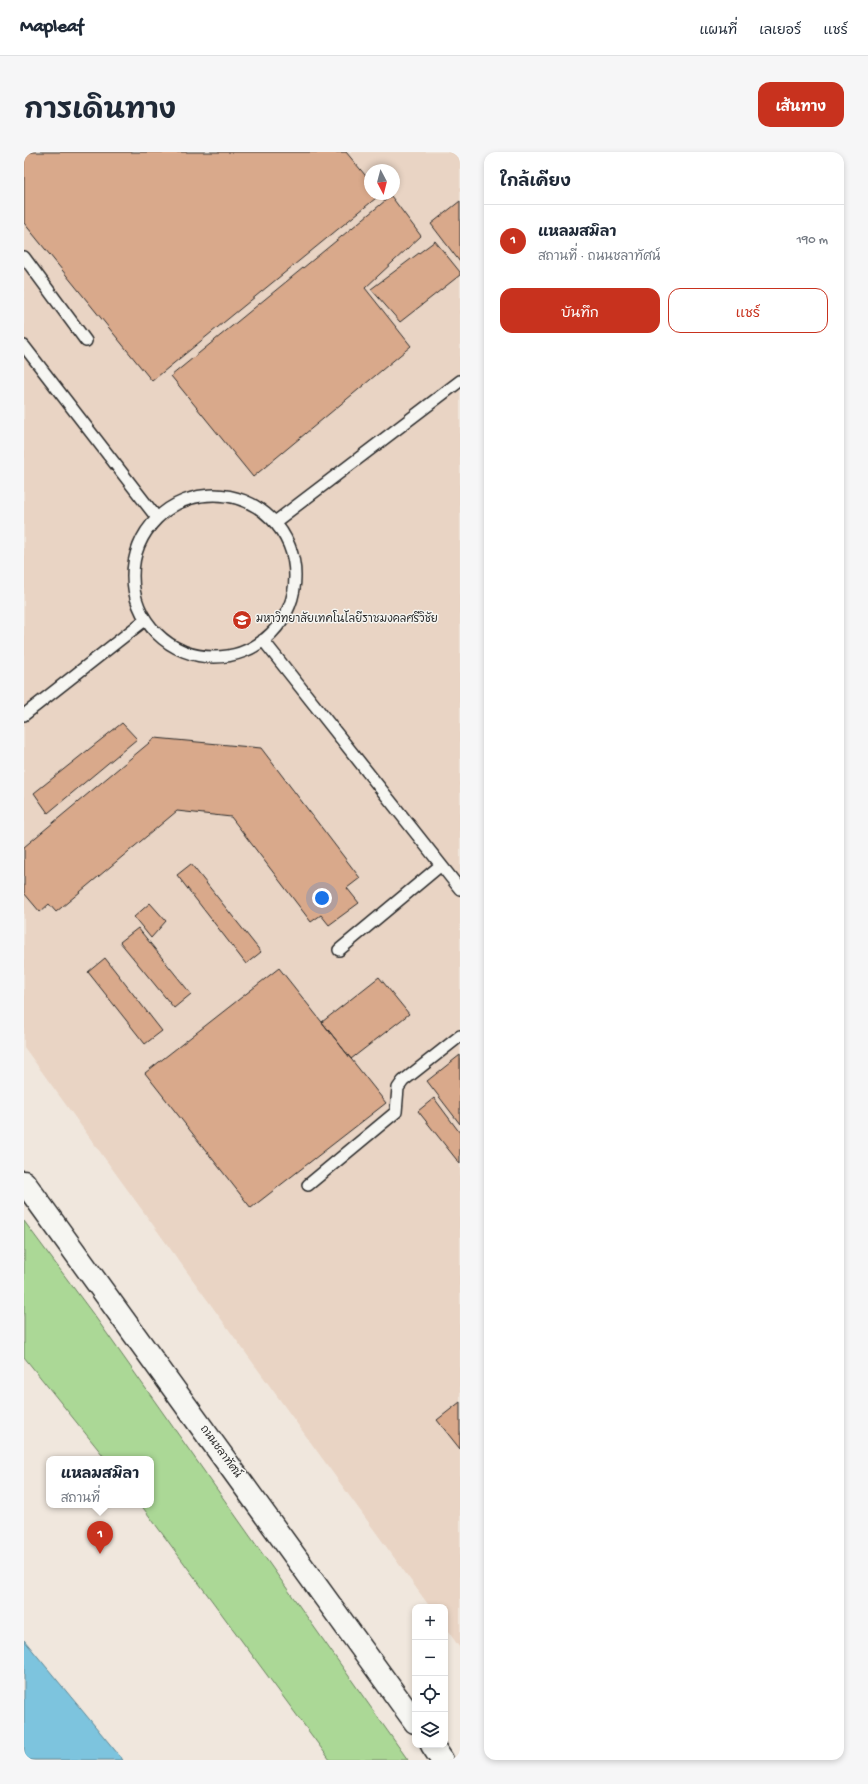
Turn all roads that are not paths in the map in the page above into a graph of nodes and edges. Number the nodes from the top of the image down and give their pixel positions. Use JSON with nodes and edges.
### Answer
{"nodes":[{"id":1,"x":24,"y":257,"type":"edge"},
{"id":2,"x":86,"y":340,"type":"dead end"},
{"id":3,"x":24,"y":346,"type":"edge"},
{"id":4,"x":460,"y":381,"type":"edge"},
{"id":5,"x":157,"y":518,"type":"junction"},
{"id":6,"x":275,"y":522,"type":"junction"},
{"id":7,"x":145,"y":620,"type":"junction"},
{"id":8,"x":263,"y":640,"type":"junction"},
{"id":9,"x":24,"y":715,"type":"edge"},
{"id":10,"x":441,"y":865,"type":"junction"},
{"id":11,"x":460,"y":890,"type":"edge"},
{"id":12,"x":339,"y":950,"type":"dead end"},
{"id":13,"x":460,"y":1036,"type":"edge"},
{"id":14,"x":24,"y":1182,"type":"edge"},
{"id":15,"x":308,"y":1185,"type":"dead end"},
{"id":16,"x":412,"y":1718,"type":"edge"},
{"id":17,"x":434,"y":1748,"type":"edge"},
{"id":18,"x":442,"y":1760,"type":"edge"}],
"edges":[{"from":1,"to":2,"type":"lane"},
{"from":3,"to":5,"type":"lane"},
{"from":4,"to":6,"type":"lane"},
{"from":5,"to":6,"type":"lane"},
{"from":5,"to":7,"type":"lane"},
{"from":6,"to":8,"type":"lane"},
{"from":7,"to":8,"type":"lane"},
{"from":7,"to":9,"type":"lane"},
{"from":8,"to":10,"type":"lane"},
{"from":10,"to":11,"type":"lane"},
{"from":10,"to":12,"type":"lane"},
{"from":13,"to":15,"type":"lane"},
{"from":14,"to":16,"type":"main road","name":"ถนนชลาทัศน์"},
{"from":17,"to":18,"type":"main road"}]}
